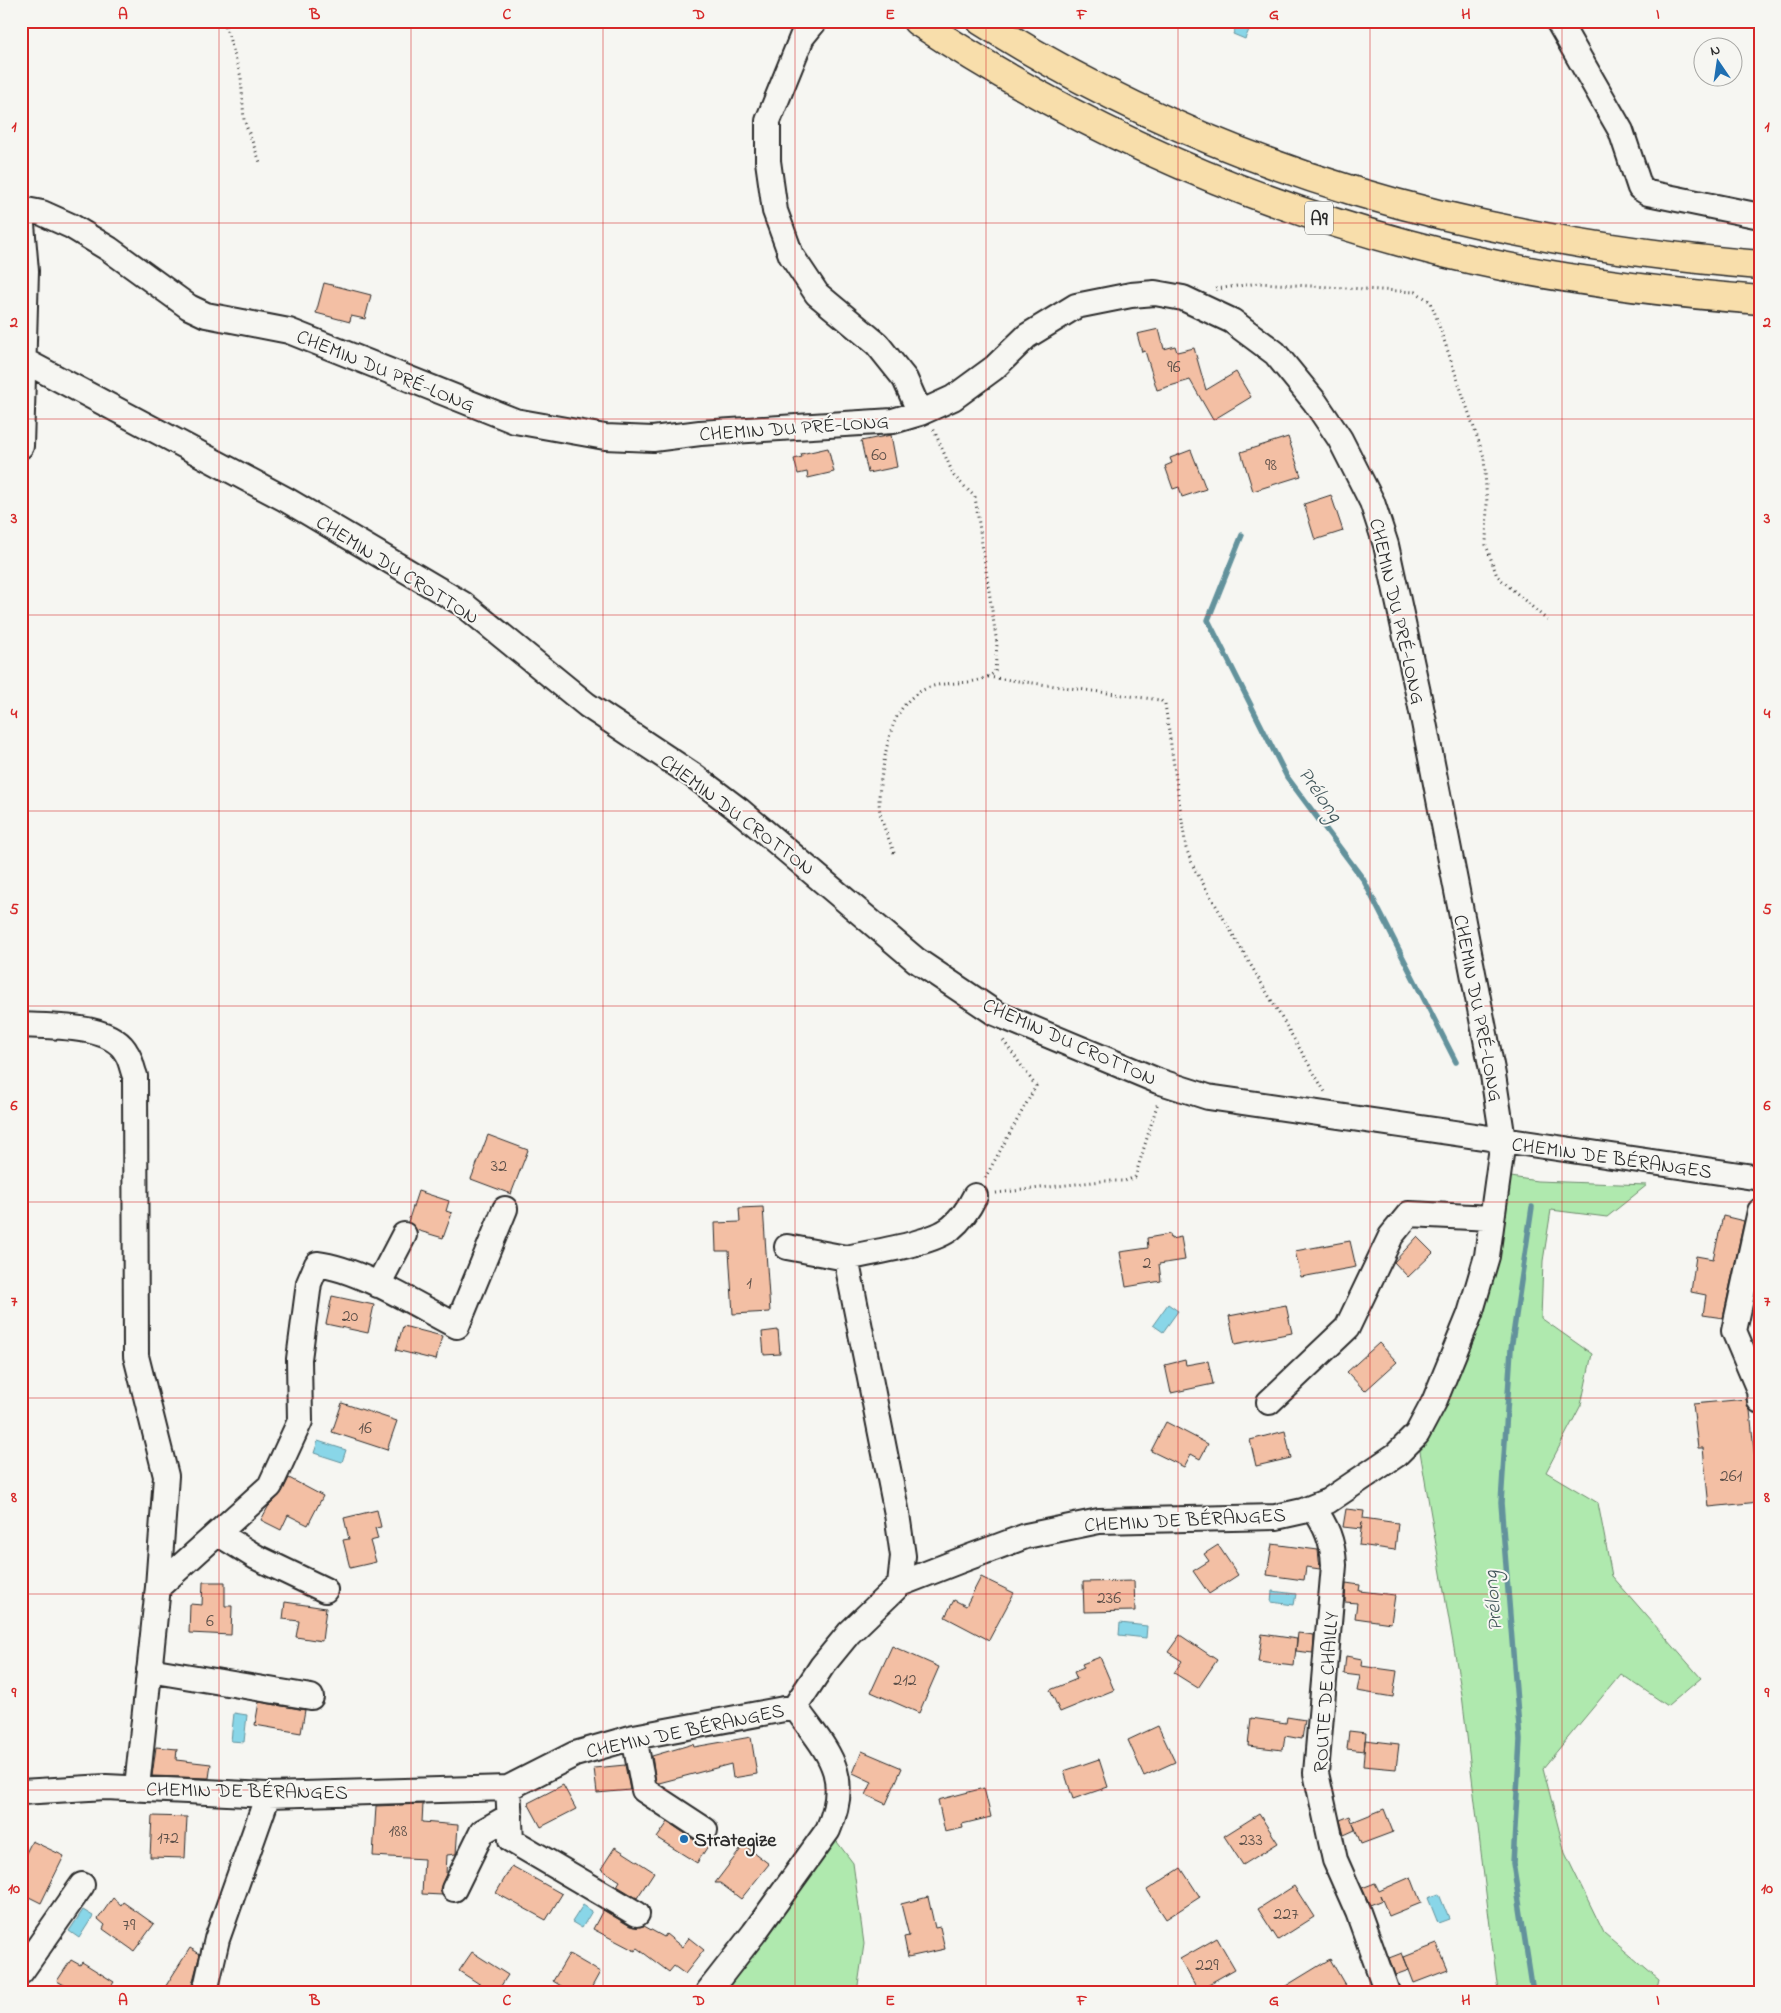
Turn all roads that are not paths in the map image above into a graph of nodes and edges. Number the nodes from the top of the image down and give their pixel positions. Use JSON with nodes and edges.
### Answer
{"nodes":[{"id":1,"x":917,"y":21,"type":"edge"},
{"id":2,"x":981,"y":21,"type":"edge"},
{"id":3,"x":1558,"y":21,"type":"edge"},
{"id":4,"x":803,"y":27,"type":"edge"},
{"id":5,"x":21,"y":209,"type":"edge"},
{"id":6,"x":21,"y":213,"type":"edge"},
{"id":7,"x":1760,"y":216,"type":"edge"},
{"id":8,"x":1760,"y":265,"type":"edge"},
{"id":9,"x":1760,"y":300,"type":"edge"},
{"id":10,"x":22,"y":359,"type":"edge"},
{"id":11,"x":920,"y":413,"type":"junction"},
{"id":12,"x":21,"y":446,"type":"edge"},
{"id":13,"x":21,"y":1025,"type":"edge"},
{"id":14,"x":1503,"y":1140,"type":"junction"},
{"id":15,"x":1760,"y":1178,"type":"edge"},
{"id":16,"x":974,"y":1196,"type":"road end"},
{"id":17,"x":505,"y":1209,"type":"dead end"},
{"id":18,"x":1760,"y":1211,"type":"edge"},
{"id":19,"x":1492,"y":1218,"type":"junction"},
{"id":20,"x":404,"y":1235,"type":"dead end"},
{"id":21,"x":787,"y":1247,"type":"dead end"},
{"id":22,"x":846,"y":1258,"type":"junction"},
{"id":23,"x":378,"y":1286,"type":"junction"},
{"id":24,"x":1760,"y":1401,"type":"edge"},
{"id":25,"x":1270,"y":1402,"type":"dead end"},
{"id":26,"x":1312,"y":1507,"type":"junction"},
{"id":27,"x":219,"y":1534,"type":"junction"},
{"id":28,"x":900,"y":1584,"type":"junction"},
{"id":29,"x":158,"y":1587,"type":"junction"},
{"id":30,"x":325,"y":1590,"type":"dead end"},
{"id":31,"x":149,"y":1670,"type":"junction"},
{"id":32,"x":311,"y":1697,"type":"dead end"},
{"id":33,"x":795,"y":1707,"type":"junction"},
{"id":34,"x":634,"y":1737,"type":"junction"},
{"id":35,"x":137,"y":1787,"type":"junction"},
{"id":36,"x":508,"y":1788,"type":"junction"},
{"id":37,"x":21,"y":1792,"type":"edge"},
{"id":38,"x":268,"y":1794,"type":"junction"},
{"id":39,"x":510,"y":1816,"type":"junction"},
{"id":40,"x":706,"y":1830,"type":"dead end"},
{"id":41,"x":463,"y":1876,"type":"dead end"},
{"id":42,"x":82,"y":1884,"type":"dead end"},
{"id":43,"x":637,"y":1914,"type":"dead end"},
{"id":44,"x":21,"y":1972,"type":"edge"},
{"id":45,"x":205,"y":1992,"type":"edge"},
{"id":46,"x":708,"y":1992,"type":"edge"},
{"id":47,"x":1388,"y":1992,"type":"edge"}],
"edges":[{"from":1,"to":9,"type":"highway","number":"A9"},
{"from":2,"to":8,"type":"highway","number":"A9"},
{"from":3,"to":7,"type":"street"},
{"from":4,"to":11,"type":"street"},
{"from":5,"to":11,"type":"street","name":"CHEMIN DU PRÉ-LONG"},
{"from":6,"to":10,"type":"street"},
{"from":10,"to":12,"type":"street"},
{"from":10,"to":14,"type":"street","name":"CHEMIN DU CROTTON"},
{"from":11,"to":14,"type":"street","name":"CHEMIN DU PRÉ-LONG"},
{"from":13,"to":29,"type":"street"},
{"from":14,"to":15,"type":"street","name":"CHEMIN DE BÉRANGES"},
{"from":14,"to":19,"type":"street","name":"CHEMIN DE BÉRANGES"},
{"from":16,"to":22,"type":"street"},
{"from":17,"to":23,"type":"street"},
{"from":18,"to":24,"type":"street"},
{"from":19,"to":25,"type":"street"},
{"from":19,"to":26,"type":"street","name":"CHEMIN DE BÉRANGES"},
{"from":20,"to":23,"type":"street"},
{"from":21,"to":22,"type":"street"},
{"from":22,"to":28,"type":"street"},
{"from":23,"to":27,"type":"street"},
{"from":26,"to":28,"type":"street","name":"CHEMIN DE BÉRANGES"},
{"from":26,"to":47,"type":"street","name":"ROUTE DE CHAILLY"},
{"from":27,"to":29,"type":"street"},
{"from":27,"to":30,"type":"street"},
{"from":28,"to":33,"type":"street","name":"CHEMIN DE BÉRANGES"},
{"from":29,"to":31,"type":"street"},
{"from":31,"to":32,"type":"street"},
{"from":31,"to":35,"type":"street"},
{"from":33,"to":34,"type":"street","name":"CHEMIN DE BÉRANGES"},
{"from":33,"to":46,"type":"street"},
{"from":34,"to":36,"type":"street","name":"CHEMIN DE BÉRANGES"},
{"from":34,"to":40,"type":"street"},
{"from":35,"to":37,"type":"street","name":"CHEMIN DE BÉRANGES"},
{"from":35,"to":38,"type":"street","name":"CHEMIN DE BÉRANGES"},
{"from":36,"to":38,"type":"street","name":"CHEMIN DE BÉRANGES"},
{"from":36,"to":39,"type":"street"},
{"from":38,"to":45,"type":"street"},
{"from":39,"to":41,"type":"street"},
{"from":39,"to":43,"type":"street"},
{"from":42,"to":44,"type":"street"}]}
